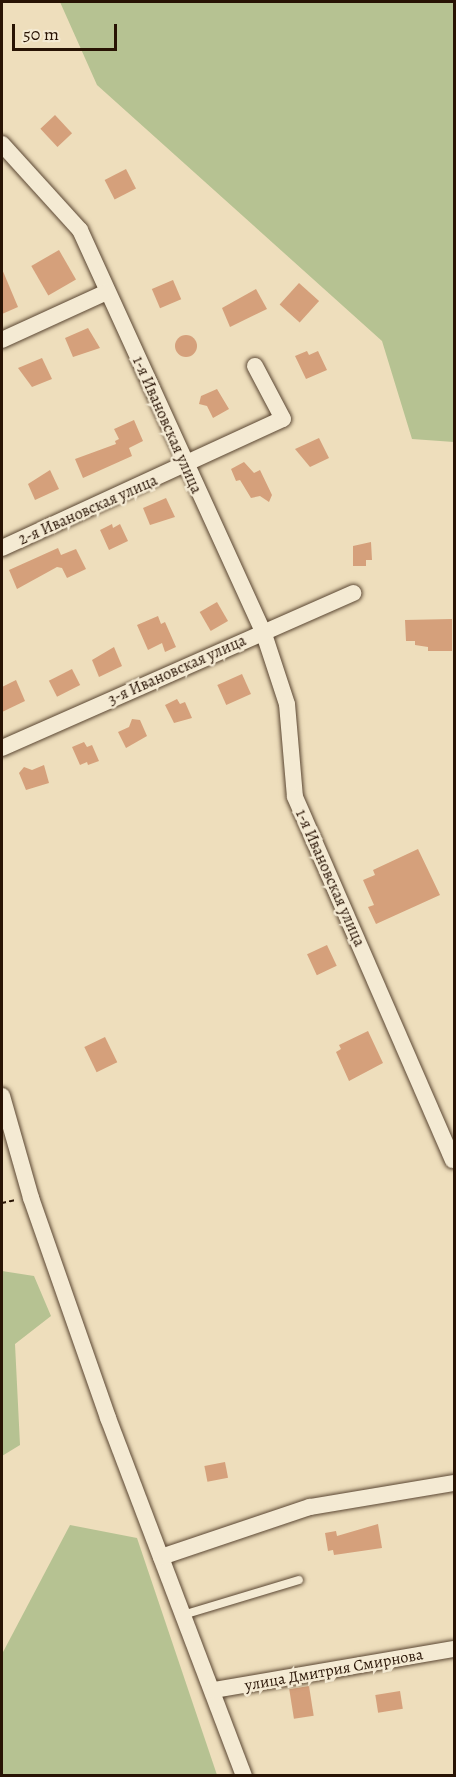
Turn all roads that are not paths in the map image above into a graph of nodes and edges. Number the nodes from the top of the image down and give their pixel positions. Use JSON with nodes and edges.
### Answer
{"nodes":[{"id":1,"x":2,"y":144,"type":"edge"},
{"id":2,"x":107,"y":291,"type":"junction"},
{"id":3,"x":2,"y":340,"type":"edge"},
{"id":4,"x":255,"y":366,"type":"dead end"},
{"id":5,"x":185,"y":466,"type":"junction"},
{"id":6,"x":2,"y":549,"type":"edge"},
{"id":7,"x":353,"y":593,"type":"dead end"},
{"id":8,"x":263,"y":631,"type":"junction"},
{"id":9,"x":2,"y":748,"type":"edge"},
{"id":10,"x":2,"y":1096,"type":"edge"},
{"id":11,"x":453,"y":1160,"type":"edge"},
{"id":12,"x":454,"y":1483,"type":"edge"},
{"id":13,"x":161,"y":1557,"type":"junction"},
{"id":14,"x":299,"y":1580,"type":"dead end"},
{"id":15,"x":183,"y":1615,"type":"junction"},
{"id":16,"x":454,"y":1649,"type":"edge"},
{"id":17,"x":214,"y":1690,"type":"junction"},
{"id":18,"x":244,"y":1776,"type":"edge"}],
"edges":[{"from":1,"to":2,"type":"street","name":"1-я Ивановская улица"},
{"from":2,"to":3,"type":"street"},
{"from":2,"to":5,"type":"street","name":"1-я Ивановская улица"},
{"from":4,"to":5,"type":"street","name":"2-я Ивановская улица"},
{"from":5,"to":6,"type":"street","name":"2-я Ивановская улица"},
{"from":5,"to":8,"type":"street","name":"1-я Ивановская улица"},
{"from":7,"to":8,"type":"street","name":"3-я Ивановская улица"},
{"from":8,"to":9,"type":"street","name":"3-я Ивановская улица"},
{"from":8,"to":11,"type":"street","name":"1-я Ивановская улица"},
{"from":10,"to":13,"type":"street"},
{"from":12,"to":13,"type":"street"},
{"from":13,"to":15,"type":"street"},
{"from":14,"to":15,"type":"lane"},
{"from":15,"to":17,"type":"street"},
{"from":16,"to":17,"type":"street","name":"улица Дмитрия Смирнова"},
{"from":17,"to":18,"type":"street"}]}
